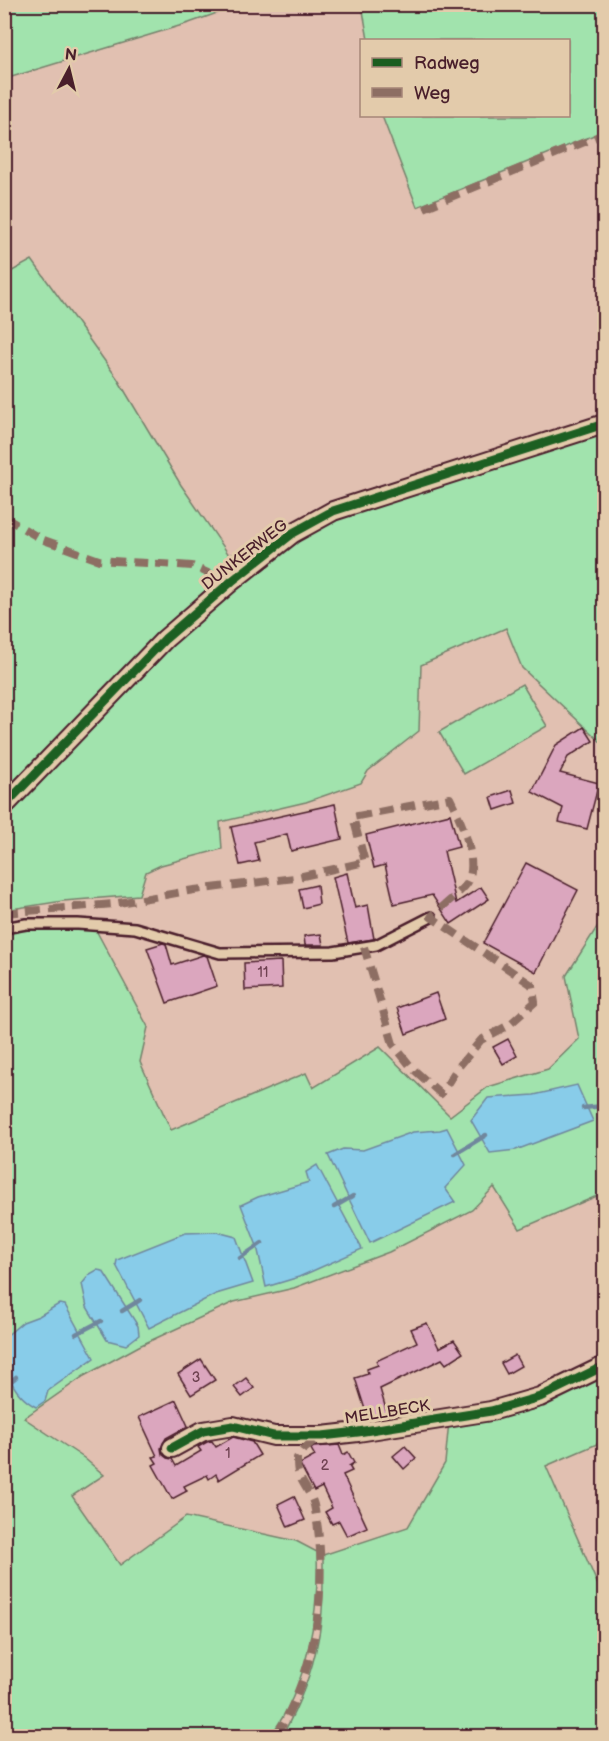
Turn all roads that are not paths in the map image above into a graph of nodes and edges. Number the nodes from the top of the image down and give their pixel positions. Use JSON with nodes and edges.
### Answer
{"nodes":[{"id":1,"x":604,"y":424,"type":"edge"},
{"id":2,"x":4,"y":806,"type":"edge"},
{"id":3,"x":431,"y":917,"type":"dead end"},
{"id":4,"x":4,"y":928,"type":"edge"},
{"id":5,"x":604,"y":1366,"type":"edge"},
{"id":6,"x":172,"y":1448,"type":"dead end"}],
"edges":[{"from":1,"to":2,"type":"street","name":"DUNKERWEG"},
{"from":3,"to":4,"type":"lane"},
{"from":5,"to":6,"type":"street","name":"MELLBECK"}]}
